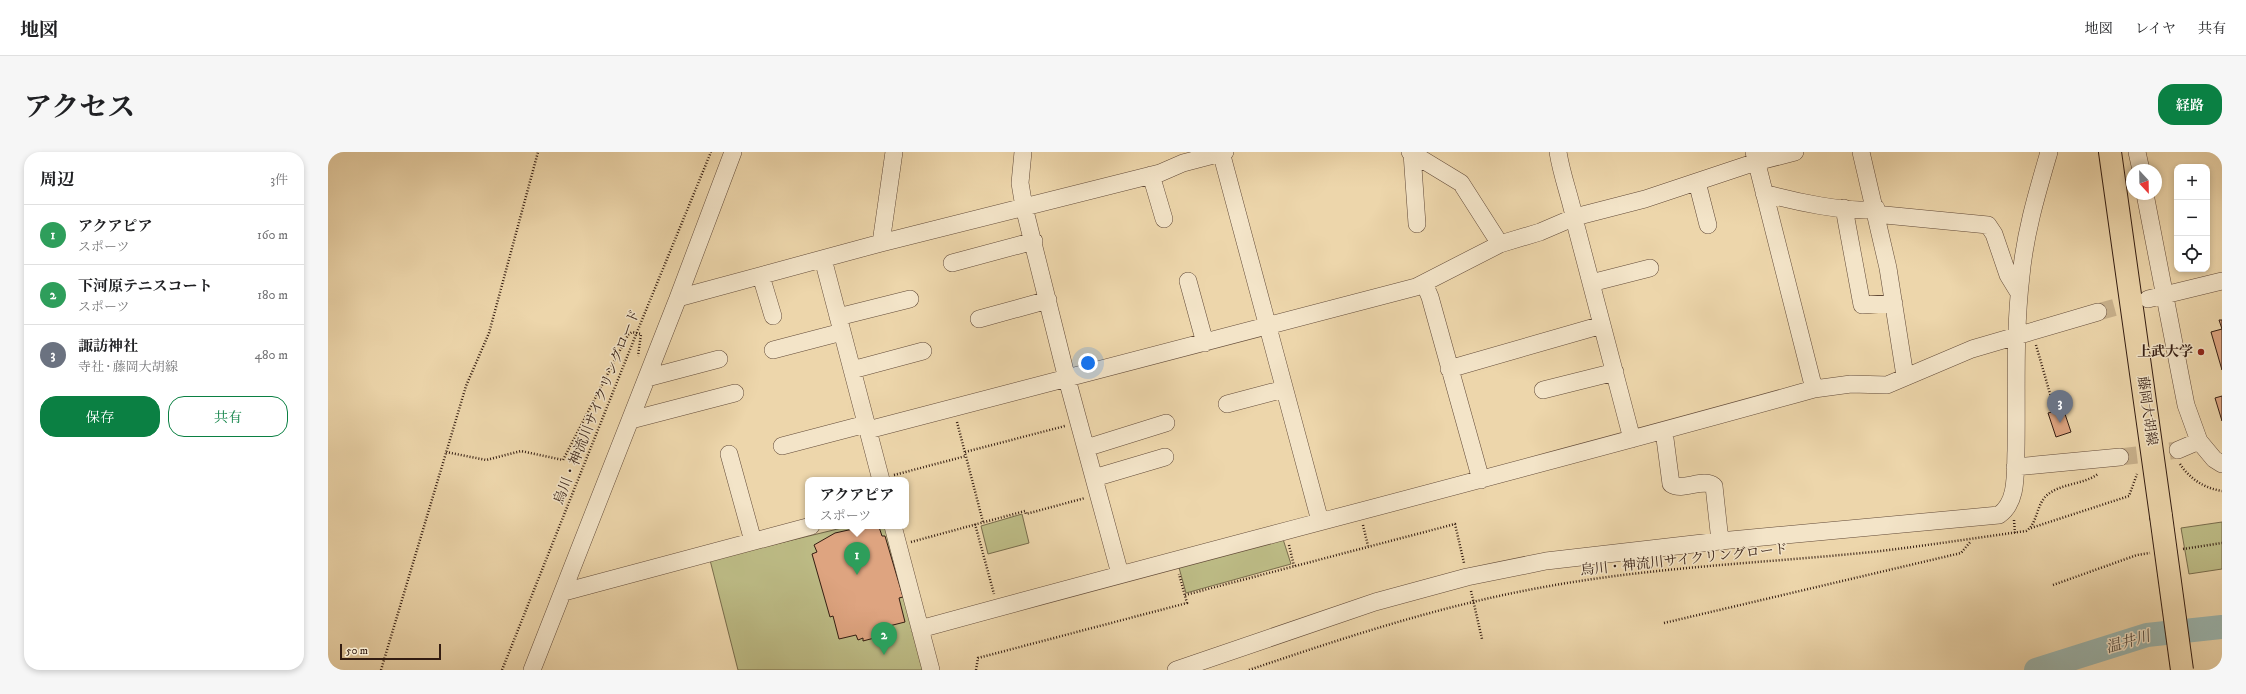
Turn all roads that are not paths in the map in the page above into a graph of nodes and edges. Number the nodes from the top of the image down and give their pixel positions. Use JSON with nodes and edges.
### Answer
{"nodes":[{"id":1,"x":733,"y":152,"type":"edge"},
{"id":2,"x":894,"y":152,"type":"edge"},
{"id":3,"x":1023,"y":152,"type":"edge"},
{"id":4,"x":1222,"y":152,"type":"edge"},
{"id":5,"x":1411,"y":152,"type":"edge"},
{"id":6,"x":1558,"y":152,"type":"edge"},
{"id":7,"x":1795,"y":152,"type":"edge"},
{"id":8,"x":1861,"y":152,"type":"edge"},
{"id":9,"x":2050,"y":152,"type":"edge"},
{"id":10,"x":2110,"y":152,"type":"edge"},
{"id":11,"x":2137,"y":152,"type":"edge"},
{"id":12,"x":1755,"y":157,"type":"edge"},
{"id":13,"x":2140,"y":164,"type":"edge"},
{"id":14,"x":1151,"y":175,"type":"junction"},
{"id":15,"x":1697,"y":182,"type":"junction"},
{"id":16,"x":1764,"y":193,"type":"junction"},
{"id":17,"x":2146,"y":200,"type":"edge"},
{"id":18,"x":1024,"y":207,"type":"junction"},
{"id":19,"x":1844,"y":208,"type":"junction"},
{"id":20,"x":1877,"y":212,"type":"junction"},
{"id":21,"x":1575,"y":217,"type":"junction"},
{"id":22,"x":1164,"y":219,"type":"dead end"},
{"id":23,"x":1417,"y":224,"type":"dead end"},
{"id":24,"x":1708,"y":225,"type":"dead end"},
{"id":25,"x":1034,"y":241,"type":"junction"},
{"id":26,"x":881,"y":243,"type":"junction"},
{"id":27,"x":1500,"y":244,"type":"junction"},
{"id":28,"x":823,"y":259,"type":"junction"},
{"id":29,"x":952,"y":263,"type":"dead end"},
{"id":30,"x":1650,"y":268,"type":"dead end"},
{"id":31,"x":761,"y":276,"type":"junction"},
{"id":32,"x":1188,"y":281,"type":"dead end"},
{"id":33,"x":2222,"y":281,"type":"edge"},
{"id":34,"x":1424,"y":283,"type":"junction"},
{"id":35,"x":1591,"y":283,"type":"junction"},
{"id":36,"x":2019,"y":293,"type":"junction"},
{"id":37,"x":2156,"y":297,"type":"junction"},
{"id":38,"x":678,"y":298,"type":"junction"},
{"id":39,"x":910,"y":299,"type":"dead end"},
{"id":40,"x":1048,"y":300,"type":"junction"},
{"id":41,"x":1894,"y":303,"type":"junction"},
{"id":42,"x":2098,"y":312,"type":"tunnel mouth"},
{"id":43,"x":773,"y":316,"type":"dead end"},
{"id":44,"x":979,"y":319,"type":"dead end"},
{"id":45,"x":840,"y":325,"type":"junction"},
{"id":46,"x":1267,"y":325,"type":"junction"},
{"id":47,"x":1602,"y":325,"type":"junction"},
{"id":48,"x":2025,"y":332,"type":"junction"},
{"id":49,"x":1205,"y":343,"type":"junction"},
{"id":50,"x":772,"y":350,"type":"dead end"},
{"id":51,"x":923,"y":351,"type":"dead end"},
{"id":52,"x":719,"y":359,"type":"dead end"},
{"id":53,"x":1449,"y":369,"type":"junction"},
{"id":54,"x":852,"y":370,"type":"junction"},
{"id":55,"x":1615,"y":372,"type":"junction"},
{"id":56,"x":1905,"y":376,"type":"junction"},
{"id":57,"x":647,"y":378,"type":"junction"},
{"id":58,"x":1067,"y":379,"type":"junction"},
{"id":59,"x":1284,"y":389,"type":"junction"},
{"id":60,"x":1814,"y":389,"type":"junction"},
{"id":61,"x":1543,"y":390,"type":"dead end"},
{"id":62,"x":735,"y":394,"type":"dead end"},
{"id":63,"x":1227,"y":404,"type":"dead end"},
{"id":64,"x":631,"y":420,"type":"junction"},
{"id":65,"x":1166,"y":423,"type":"dead end"},
{"id":66,"x":867,"y":427,"type":"junction"},
{"id":67,"x":1664,"y":431,"type":"junction"},
{"id":68,"x":1632,"y":439,"type":"junction"},
{"id":69,"x":2199,"y":441,"type":"junction"},
{"id":70,"x":782,"y":446,"type":"dead end"},
{"id":71,"x":1086,"y":448,"type":"junction"},
{"id":72,"x":729,"y":454,"type":"dead end"},
{"id":73,"x":2178,"y":454,"type":"tunnel mouth"},
{"id":74,"x":1165,"y":457,"type":"dead end"},
{"id":75,"x":2120,"y":457,"type":"tunnel mouth"},
{"id":76,"x":2222,"y":464,"type":"edge"},
{"id":77,"x":2015,"y":468,"type":"junction"},
{"id":78,"x":880,"y":477,"type":"edge"},
{"id":79,"x":1094,"y":478,"type":"junction"},
{"id":80,"x":1481,"y":480,"type":"junction"},
{"id":81,"x":1320,"y":521,"type":"junction"},
{"id":82,"x":805,"y":528,"type":"edge"},
{"id":83,"x":894,"y":529,"type":"edge"},
{"id":84,"x":753,"y":541,"type":"junction"},
{"id":85,"x":1720,"y":541,"type":"junction"},
{"id":86,"x":1120,"y":574,"type":"junction"},
{"id":87,"x":564,"y":592,"type":"junction"},
{"id":88,"x":920,"y":629,"type":"junction"},
{"id":89,"x":532,"y":670,"type":"edge"},
{"id":90,"x":931,"y":670,"type":"edge"},
{"id":91,"x":1176,"y":670,"type":"edge"},
{"id":92,"x":2182,"y":670,"type":"edge"}],
"edges":[{"from":1,"to":38,"type":"street"},
{"from":2,"to":26,"type":"street"},
{"from":3,"to":18,"type":"street"},
{"from":4,"to":14,"type":"street"},
{"from":4,"to":46,"type":"street"},
{"from":5,"to":23,"type":"street"},
{"from":5,"to":27,"type":"street"},
{"from":6,"to":21,"type":"street"},
{"from":7,"to":12,"type":"street"},
{"from":8,"to":20,"type":"street"},
{"from":9,"to":36,"type":"street"},
{"from":10,"to":92,"type":"main road","name":"藤岡大胡線","bridge":true},
{"from":11,"to":13,"type":"street"},
{"from":12,"to":15,"type":"street"},
{"from":12,"to":16,"type":"street"},
{"from":14,"to":18,"type":"street"},
{"from":14,"to":22,"type":"street"},
{"from":15,"to":21,"type":"street"},
{"from":15,"to":24,"type":"street"},
{"from":16,"to":19,"type":"street"},
{"from":16,"to":60,"type":"street"},
{"from":17,"to":37,"type":"street"},
{"from":18,"to":25,"type":"street"},
{"from":18,"to":26,"type":"street"},
{"from":19,"to":20,"type":"street"},
{"from":19,"to":41,"type":"street"},
{"from":20,"to":36,"type":"street"},
{"from":20,"to":41,"type":"street"},
{"from":21,"to":27,"type":"street"},
{"from":21,"to":35,"type":"street"},
{"from":25,"to":29,"type":"street"},
{"from":25,"to":40,"type":"street"},
{"from":26,"to":28,"type":"street"},
{"from":27,"to":34,"type":"street"},
{"from":28,"to":31,"type":"street"},
{"from":28,"to":45,"type":"street"},
{"from":30,"to":35,"type":"street"},
{"from":31,"to":38,"type":"street"},
{"from":31,"to":43,"type":"street"},
{"from":32,"to":49,"type":"street"},
{"from":33,"to":37,"type":"street"},
{"from":34,"to":46,"type":"street"},
{"from":34,"to":53,"type":"street"},
{"from":35,"to":47,"type":"street"},
{"from":36,"to":48,"type":"street"},
{"from":37,"to":69,"type":"street"},
{"from":38,"to":57,"type":"street"},
{"from":39,"to":45,"type":"street"},
{"from":40,"to":44,"type":"street"},
{"from":40,"to":58,"type":"street"},
{"from":41,"to":56,"type":"street"},
{"from":42,"to":48,"type":"street"},
{"from":45,"to":50,"type":"street"},
{"from":45,"to":54,"type":"street"},
{"from":46,"to":49,"type":"street"},
{"from":46,"to":59,"type":"street"},
{"from":47,"to":53,"type":"street"},
{"from":47,"to":55,"type":"street"},
{"from":48,"to":56,"type":"street"},
{"from":48,"to":77,"type":"street"},
{"from":49,"to":58,"type":"street"},
{"from":51,"to":54,"type":"street"},
{"from":52,"to":57,"type":"street"},
{"from":53,"to":80,"type":"street"},
{"from":54,"to":66,"type":"street"},
{"from":55,"to":61,"type":"street"},
{"from":55,"to":68,"type":"street"},
{"from":56,"to":60,"type":"street"},
{"from":57,"to":64,"type":"street"},
{"from":58,"to":66,"type":"street"},
{"from":58,"to":71,"type":"street"},
{"from":59,"to":63,"type":"street"},
{"from":59,"to":81,"type":"street"},
{"from":60,"to":67,"type":"street"},
{"from":62,"to":64,"type":"street"},
{"from":64,"to":87,"type":"street"},
{"from":65,"to":71,"type":"street"},
{"from":66,"to":70,"type":"street"},
{"from":66,"to":78,"type":"street"},
{"from":67,"to":68,"type":"street"},
{"from":67,"to":85,"type":"street"},
{"from":68,"to":80,"type":"street"},
{"from":69,"to":73,"type":"street"},
{"from":69,"to":76,"type":"street"},
{"from":71,"to":79,"type":"street"},
{"from":72,"to":84,"type":"street"},
{"from":74,"to":79,"type":"street"},
{"from":75,"to":77,"type":"street"},
{"from":77,"to":85,"type":"street"},
{"from":79,"to":86,"type":"street"},
{"from":80,"to":81,"type":"street"},
{"from":81,"to":86,"type":"street"},
{"from":82,"to":84,"type":"street"},
{"from":83,"to":88,"type":"street"},
{"from":84,"to":87,"type":"street"},
{"from":85,"to":91,"type":"street"},
{"from":86,"to":88,"type":"street"},
{"from":87,"to":89,"type":"street"},
{"from":88,"to":90,"type":"street"}]}
